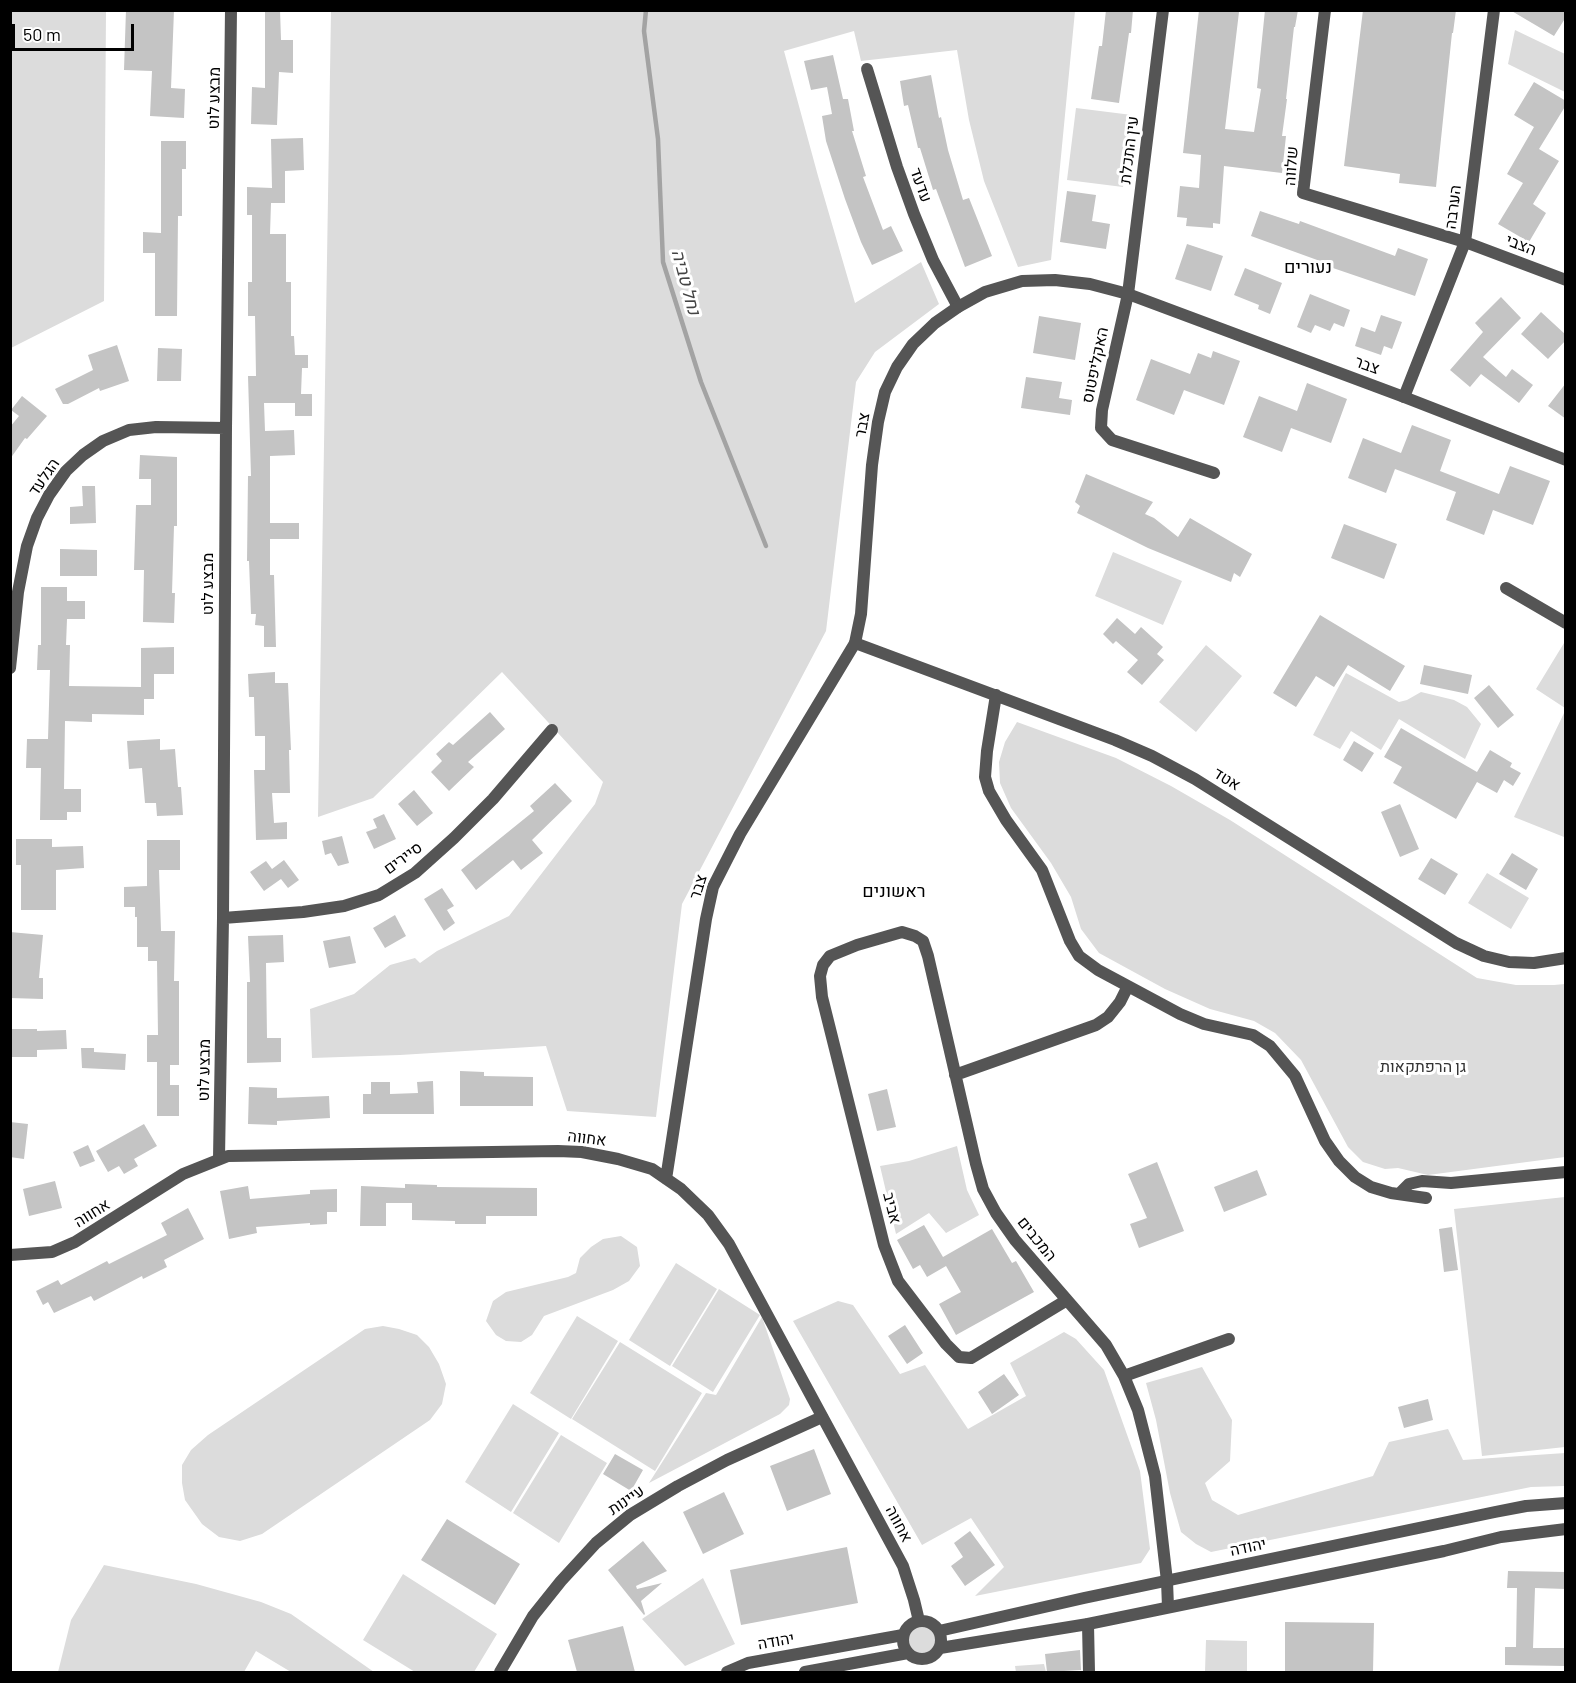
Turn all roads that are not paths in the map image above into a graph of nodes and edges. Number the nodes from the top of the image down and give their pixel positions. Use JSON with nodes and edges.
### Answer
{"nodes":[{"id":1,"x":231,"y":10,"type":"edge"},
{"id":2,"x":1163,"y":10,"type":"edge"},
{"id":3,"x":1325,"y":10,"type":"edge"},
{"id":4,"x":1494,"y":10,"type":"edge"},
{"id":5,"x":867,"y":69,"type":"dead end"},
{"id":6,"x":1465,"y":242,"type":"junction"},
{"id":7,"x":1566,"y":280,"type":"edge"},
{"id":8,"x":1128,"y":294,"type":"junction"},
{"id":9,"x":958,"y":307,"type":"junction"},
{"id":10,"x":1404,"y":396,"type":"junction"},
{"id":11,"x":226,"y":428,"type":"junction"},
{"id":12,"x":1566,"y":460,"type":"edge"},
{"id":13,"x":1214,"y":473,"type":"dead end"},
{"id":14,"x":1506,"y":588,"type":"dead end"},
{"id":15,"x":1566,"y":623,"type":"edge"},
{"id":16,"x":855,"y":643,"type":"junction"},
{"id":17,"x":10,"y":668,"type":"edge"},
{"id":18,"x":996,"y":695,"type":"junction"},
{"id":19,"x":552,"y":730,"type":"dead end"},
{"id":20,"x":223,"y":918,"type":"junction"},
{"id":21,"x":857,"y":945,"type":"joint"},
{"id":22,"x":1566,"y":958,"type":"edge"},
{"id":23,"x":1128,"y":986,"type":"junction"},
{"id":24,"x":956,"y":1075,"type":"junction"},
{"id":25,"x":219,"y":1158,"type":"junction"},
{"id":26,"x":1565,"y":1171,"type":"edge"},
{"id":27,"x":666,"y":1179,"type":"junction"},
{"id":28,"x":1399,"y":1194,"type":"junction"},
{"id":29,"x":1426,"y":1198,"type":"dead end"},
{"id":30,"x":10,"y":1255,"type":"edge"},
{"id":31,"x":1066,"y":1300,"type":"junction"},
{"id":32,"x":1229,"y":1339,"type":"dead end"},
{"id":33,"x":1124,"y":1376,"type":"junction"},
{"id":34,"x":822,"y":1417,"type":"junction"},
{"id":35,"x":1566,"y":1503,"type":"edge"},
{"id":36,"x":1566,"y":1529,"type":"edge"},
{"id":37,"x":1167,"y":1581,"type":"junction"},
{"id":38,"x":1168,"y":1607,"type":"junction"},
{"id":39,"x":919,"y":1621,"type":"junction"},
{"id":40,"x":1088,"y":1624,"type":"junction"},
{"id":41,"x":939,"y":1631,"type":"junction"},
{"id":42,"x":903,"y":1635,"type":"junction"},
{"id":43,"x":940,"y":1648,"type":"junction"},
{"id":44,"x":908,"y":1653,"type":"junction"},
{"id":45,"x":500,"y":1672,"type":"edge"},
{"id":46,"x":728,"y":1672,"type":"edge"},
{"id":47,"x":806,"y":1672,"type":"edge"},
{"id":48,"x":1089,"y":1672,"type":"edge"}],
"edges":[{"from":1,"to":11,"type":"street","name":"מבצע לוט"},
{"from":2,"to":8,"type":"street","name":"עין התכלת"},
{"from":3,"to":6,"type":"street","name":"שלווה"},
{"from":4,"to":6,"type":"street","name":"הערבה"},
{"from":5,"to":9,"type":"street","name":"עדעד"},
{"from":6,"to":7,"type":"street","name":"הצבי"},
{"from":6,"to":10,"type":"street","name":"הערבה"},
{"from":8,"to":9,"type":"street","name":"צבר"},
{"from":8,"to":10,"type":"street","name":"צבר"},
{"from":8,"to":13,"type":"street","name":"האקליפטוס"},
{"from":9,"to":16,"type":"street","name":"צבר"},
{"from":10,"to":12,"type":"street","name":"צבר"},
{"from":11,"to":17,"type":"street","name":"הגלעד"},
{"from":11,"to":20,"type":"street","name":"מבצע לוט"},
{"from":14,"to":15,"type":"street"},
{"from":16,"to":18,"type":"street","name":"אטד"},
{"from":16,"to":27,"type":"street","name":"צבר"},
{"from":18,"to":22,"type":"street","name":"אטד"},
{"from":18,"to":23,"type":"street"},
{"from":19,"to":20,"type":"street","name":"סיירים"},
{"from":20,"to":25,"type":"street","name":"מבצע לוט"},
{"from":21,"to":24,"type":"street","name":"המכבים"},
{"from":21,"to":31,"type":"street","name":"אביב"},
{"from":23,"to":24,"type":"street"},
{"from":23,"to":28,"type":"street"},
{"from":24,"to":31,"type":"street","name":"המכבים"},
{"from":25,"to":27,"type":"street","name":"אחווה"},
{"from":25,"to":30,"type":"street","name":"אחווה"},
{"from":26,"to":28,"type":"street"},
{"from":27,"to":34,"type":"street","name":"אחווה"},
{"from":28,"to":29,"type":"street"},
{"from":31,"to":33,"type":"street","name":"המכבים"},
{"from":32,"to":33,"type":"street"},
{"from":33,"to":37,"type":"street","name":"המכבים"},
{"from":34,"to":39,"type":"street","name":"אחווה"},
{"from":34,"to":45,"type":"street","name":"עיינות"},
{"from":35,"to":37,"type":"street","name":"יהודה"},
{"from":36,"to":38,"type":"street"},
{"from":37,"to":38,"type":"street","name":"המכבים"},
{"from":37,"to":41,"type":"street","name":"יהודה"},
{"from":38,"to":40,"type":"street"},
{"from":39,"to":41,"type":"street"},
{"from":39,"to":42,"type":"street"},
{"from":40,"to":43,"type":"street"},
{"from":40,"to":48,"type":"street"},
{"from":41,"to":43,"type":"street"},
{"from":42,"to":44,"type":"street"},
{"from":42,"to":46,"type":"street","name":"יהודה"},
{"from":43,"to":44,"type":"street"},
{"from":44,"to":47,"type":"street"}]}
